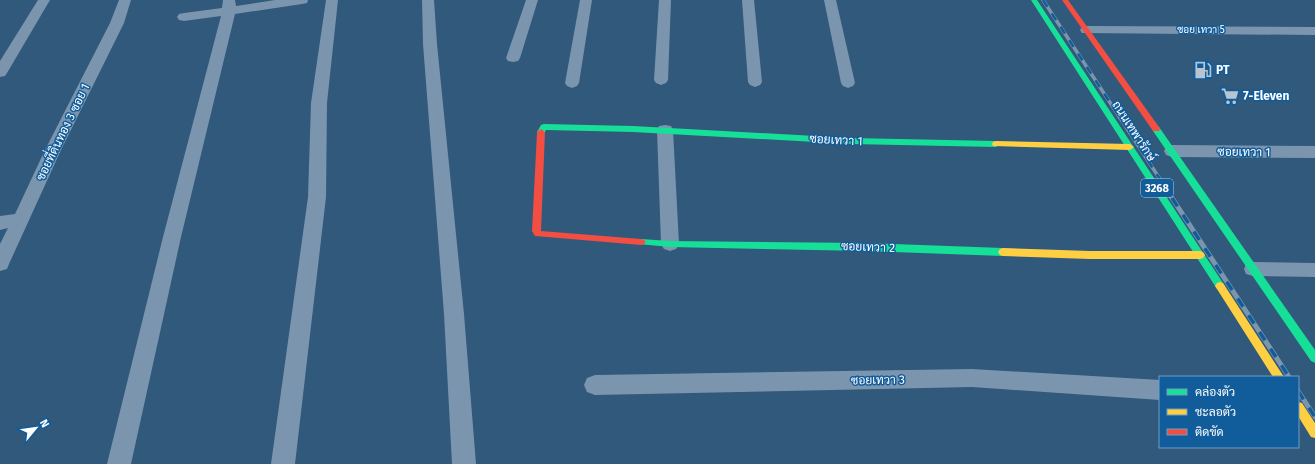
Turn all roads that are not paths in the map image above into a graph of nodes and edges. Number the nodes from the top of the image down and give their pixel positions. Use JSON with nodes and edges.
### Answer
{"nodes":[{"id":1,"x":44,"y":0,"type":"edge"},
{"id":2,"x":125,"y":0,"type":"edge"},
{"id":3,"x":302,"y":0,"type":"edge"},
{"id":4,"x":332,"y":0,"type":"edge"},
{"id":5,"x":428,"y":0,"type":"edge"},
{"id":6,"x":532,"y":0,"type":"edge"},
{"id":7,"x":586,"y":0,"type":"edge"},
{"id":8,"x":665,"y":0,"type":"edge"},
{"id":9,"x":748,"y":0,"type":"edge"},
{"id":10,"x":830,"y":0,"type":"edge"},
{"id":11,"x":1034,"y":0,"type":"edge"},
{"id":12,"x":1065,"y":0,"type":"edge"},
{"id":13,"x":229,"y":5,"type":"edge"},
{"id":14,"x":184,"y":17,"type":"dead end"},
{"id":15,"x":1087,"y":30,"type":"junction"},
{"id":16,"x":1315,"y":31,"type":"edge"},
{"id":17,"x":513,"y":58,"type":"dead end"},
{"id":18,"x":0,"y":73,"type":"edge"},
{"id":19,"x":661,"y":80,"type":"dead end"},
{"id":20,"x":755,"y":82,"type":"dead end"},
{"id":21,"x":572,"y":83,"type":"dead end"},
{"id":22,"x":848,"y":83,"type":"dead end"},
{"id":23,"x":665,"y":130,"type":"junction"},
{"id":24,"x":1130,"y":147,"type":"junction"},
{"id":25,"x":1172,"y":151,"type":"junction"},
{"id":26,"x":1315,"y":152,"type":"edge"},
{"id":27,"x":21,"y":219,"type":"junction"},
{"id":28,"x":0,"y":223,"type":"edge"},
{"id":29,"x":537,"y":233,"type":"joint"},
{"id":30,"x":670,"y":244,"type":"junction"},
{"id":31,"x":1200,"y":255,"type":"junction"},
{"id":32,"x":0,"y":264,"type":"edge"},
{"id":33,"x":1253,"y":269,"type":"junction"},
{"id":34,"x":1315,"y":270,"type":"edge"},
{"id":35,"x":1315,"y":358,"type":"edge"},
{"id":36,"x":1278,"y":376,"type":"edge"},
{"id":37,"x":595,"y":385,"type":"dead end"},
{"id":38,"x":1159,"y":390,"type":"edge"},
{"id":39,"x":1299,"y":409,"type":"edge"},
{"id":40,"x":1315,"y":433,"type":"edge"},
{"id":41,"x":119,"y":464,"type":"edge"},
{"id":42,"x":284,"y":464,"type":"edge"},
{"id":43,"x":464,"y":464,"type":"edge"}],
"edges":[{"from":1,"to":18,"type":"street"},
{"from":2,"to":27,"type":"street","name":"ซอยที่ดินทอง 3 ซอย 1"},
{"from":3,"to":13,"type":"street"},
{"from":4,"to":42,"type":"street"},
{"from":5,"to":43,"type":"street"},
{"from":6,"to":17,"type":"street"},
{"from":7,"to":21,"type":"street"},
{"from":8,"to":19,"type":"street"},
{"from":9,"to":20,"type":"street"},
{"from":10,"to":22,"type":"street"},
{"from":11,"to":24,"type":"street","name":"ถนนเทพารักษ์","number":"3268"},
{"from":12,"to":15,"type":"street","name":"ถนนเทพารักษ์","number":"3268"},
{"from":13,"to":14,"type":"street"},
{"from":13,"to":41,"type":"street"},
{"from":15,"to":16,"type":"street","name":"ซอย เทวา 5"},
{"from":15,"to":25,"type":"street","name":"ถนนเทพารักษ์","number":"3268"},
{"from":23,"to":24,"type":"street","name":"ซอยเทวา 1"},
{"from":23,"to":29,"type":"street","name":"ซอยเทวา 1"},
{"from":23,"to":30,"type":"street"},
{"from":24,"to":31,"type":"street","name":"ถนนเทพารักษ์","number":"3268"},
{"from":25,"to":26,"type":"street","name":"ซอยเทวา 1"},
{"from":25,"to":33,"type":"street","name":"ถนนเทพารักษ์","number":"3268"},
{"from":27,"to":28,"type":"street"},
{"from":27,"to":32,"type":"street","name":"ซอยที่ดินทอง 3 ซอย 1"},
{"from":29,"to":30,"type":"street","name":"ซอยเทวา 2"},
{"from":30,"to":31,"type":"street","name":"ซอยเทวา 2"},
{"from":31,"to":36,"type":"street","name":"ถนนเทพารักษ์","number":"3268"},
{"from":33,"to":34,"type":"street"},
{"from":33,"to":35,"type":"street","name":"ถนนเทพารักษ์","number":"3268"},
{"from":37,"to":38,"type":"street","name":"ซอยเทวา 3"},
{"from":39,"to":40,"type":"street"}]}
